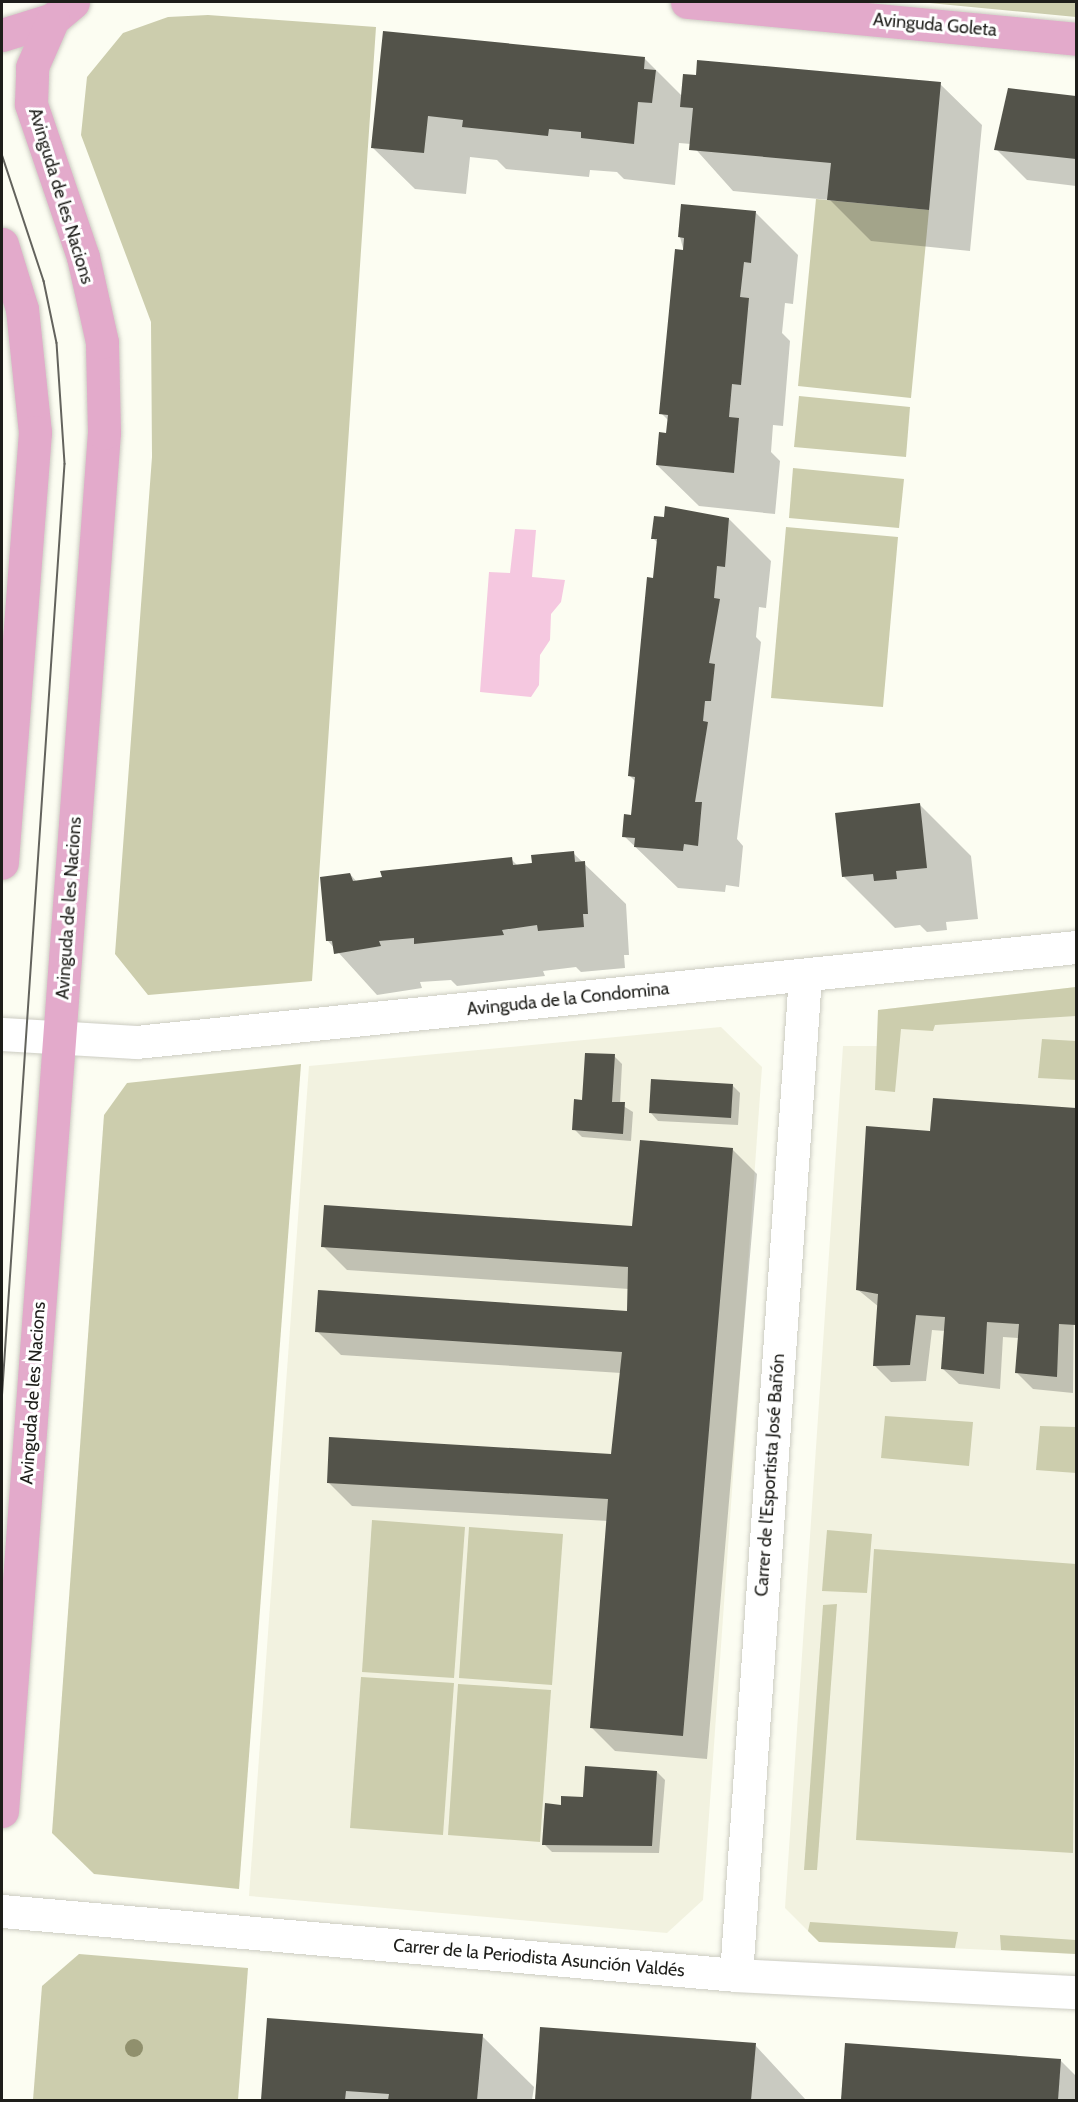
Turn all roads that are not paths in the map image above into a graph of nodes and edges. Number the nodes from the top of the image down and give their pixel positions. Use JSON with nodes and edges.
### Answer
{"nodes":[{"id":1,"x":687,"y":2,"type":"edge"},
{"id":2,"x":63,"y":10,"type":"edge"},
{"id":3,"x":2,"y":34,"type":"edge"},
{"id":4,"x":1077,"y":39,"type":"edge"},
{"id":5,"x":2,"y":244,"type":"edge"},
{"id":6,"x":2,"y":863,"type":"edge"},
{"id":7,"x":1077,"y":947,"type":"edge"},
{"id":8,"x":805,"y":976,"type":"junction"},
{"id":9,"x":2,"y":1034,"type":"edge"},
{"id":10,"x":59,"y":1036,"type":"junction"},
{"id":11,"x":2,"y":1811,"type":"edge"},
{"id":12,"x":2,"y":1911,"type":"edge"},
{"id":13,"x":736,"y":1975,"type":"junction"},
{"id":14,"x":1077,"y":1992,"type":"edge"}],
"edges":[{"from":1,"to":4,"type":"main road","name":"Avinguda Goleta"},
{"from":2,"to":3,"type":"main road"},
{"from":2,"to":10,"type":"main road","name":"Avinguda de les Nacions"},
{"from":5,"to":6,"type":"main road"},
{"from":7,"to":8,"type":"street","name":"Avinguda de la Condomina"},
{"from":8,"to":10,"type":"street","name":"Avinguda de la Condomina"},
{"from":8,"to":13,"type":"street","name":"Carrer de l'Esportista José Bañón"},
{"from":9,"to":10,"type":"street","name":"Avinguda de la Condomina"},
{"from":10,"to":11,"type":"main road","name":"Avinguda de les Nacions"},
{"from":12,"to":13,"type":"street","name":"Carrer de la Periodista Asunción Valdés"},
{"from":13,"to":14,"type":"street","name":"Carrer de la Periodista Asunción Valdés"}]}
